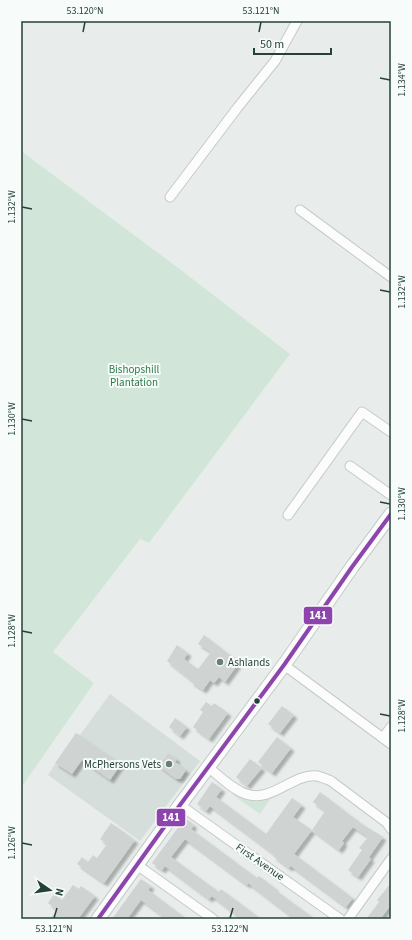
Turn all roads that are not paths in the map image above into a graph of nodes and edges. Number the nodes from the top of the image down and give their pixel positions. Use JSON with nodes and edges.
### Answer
{"nodes":[{"id":1,"x":297,"y":21,"type":"edge"},
{"id":2,"x":170,"y":197,"type":"dead end"},
{"id":3,"x":300,"y":210,"type":"dead end"},
{"id":4,"x":391,"y":277,"type":"edge"},
{"id":5,"x":391,"y":432,"type":"edge"},
{"id":6,"x":350,"y":466,"type":"dead end"},
{"id":7,"x":391,"y":495,"type":"edge"},
{"id":8,"x":391,"y":514,"type":"edge"},
{"id":9,"x":288,"y":516,"type":"dead end"},
{"id":10,"x":284,"y":665,"type":"junction"},
{"id":11,"x":391,"y":726,"type":"edge"},
{"id":12,"x":383,"y":738,"type":"junction"},
{"id":13,"x":391,"y":744,"type":"edge"},
{"id":14,"x":208,"y":768,"type":"junction"},
{"id":15,"x":180,"y":805,"type":"junction"},
{"id":16,"x":391,"y":829,"type":"edge"},
{"id":17,"x":391,"y":859,"type":"edge"},
{"id":18,"x":137,"y":865,"type":"junction"},
{"id":19,"x":98,"y":919,"type":"edge"},
{"id":20,"x":213,"y":919,"type":"edge"},
{"id":21,"x":340,"y":919,"type":"edge"},
{"id":22,"x":348,"y":919,"type":"edge"}],
"edges":[{"from":1,"to":2,"type":"street"},
{"from":3,"to":4,"type":"street"},
{"from":5,"to":9,"type":"street"},
{"from":6,"to":7,"type":"street"},
{"from":8,"to":10,"type":"main road"},
{"from":10,"to":12,"type":"street"},
{"from":10,"to":14,"type":"main road"},
{"from":11,"to":12,"type":"street"},
{"from":12,"to":13,"type":"street"},
{"from":14,"to":15,"type":"main road"},
{"from":14,"to":16,"type":"street"},
{"from":15,"to":18,"type":"main road"},
{"from":15,"to":21,"type":"street","name":"First Avenue"},
{"from":17,"to":22,"type":"street"},
{"from":18,"to":19,"type":"main road"},
{"from":18,"to":20,"type":"street"}]}
